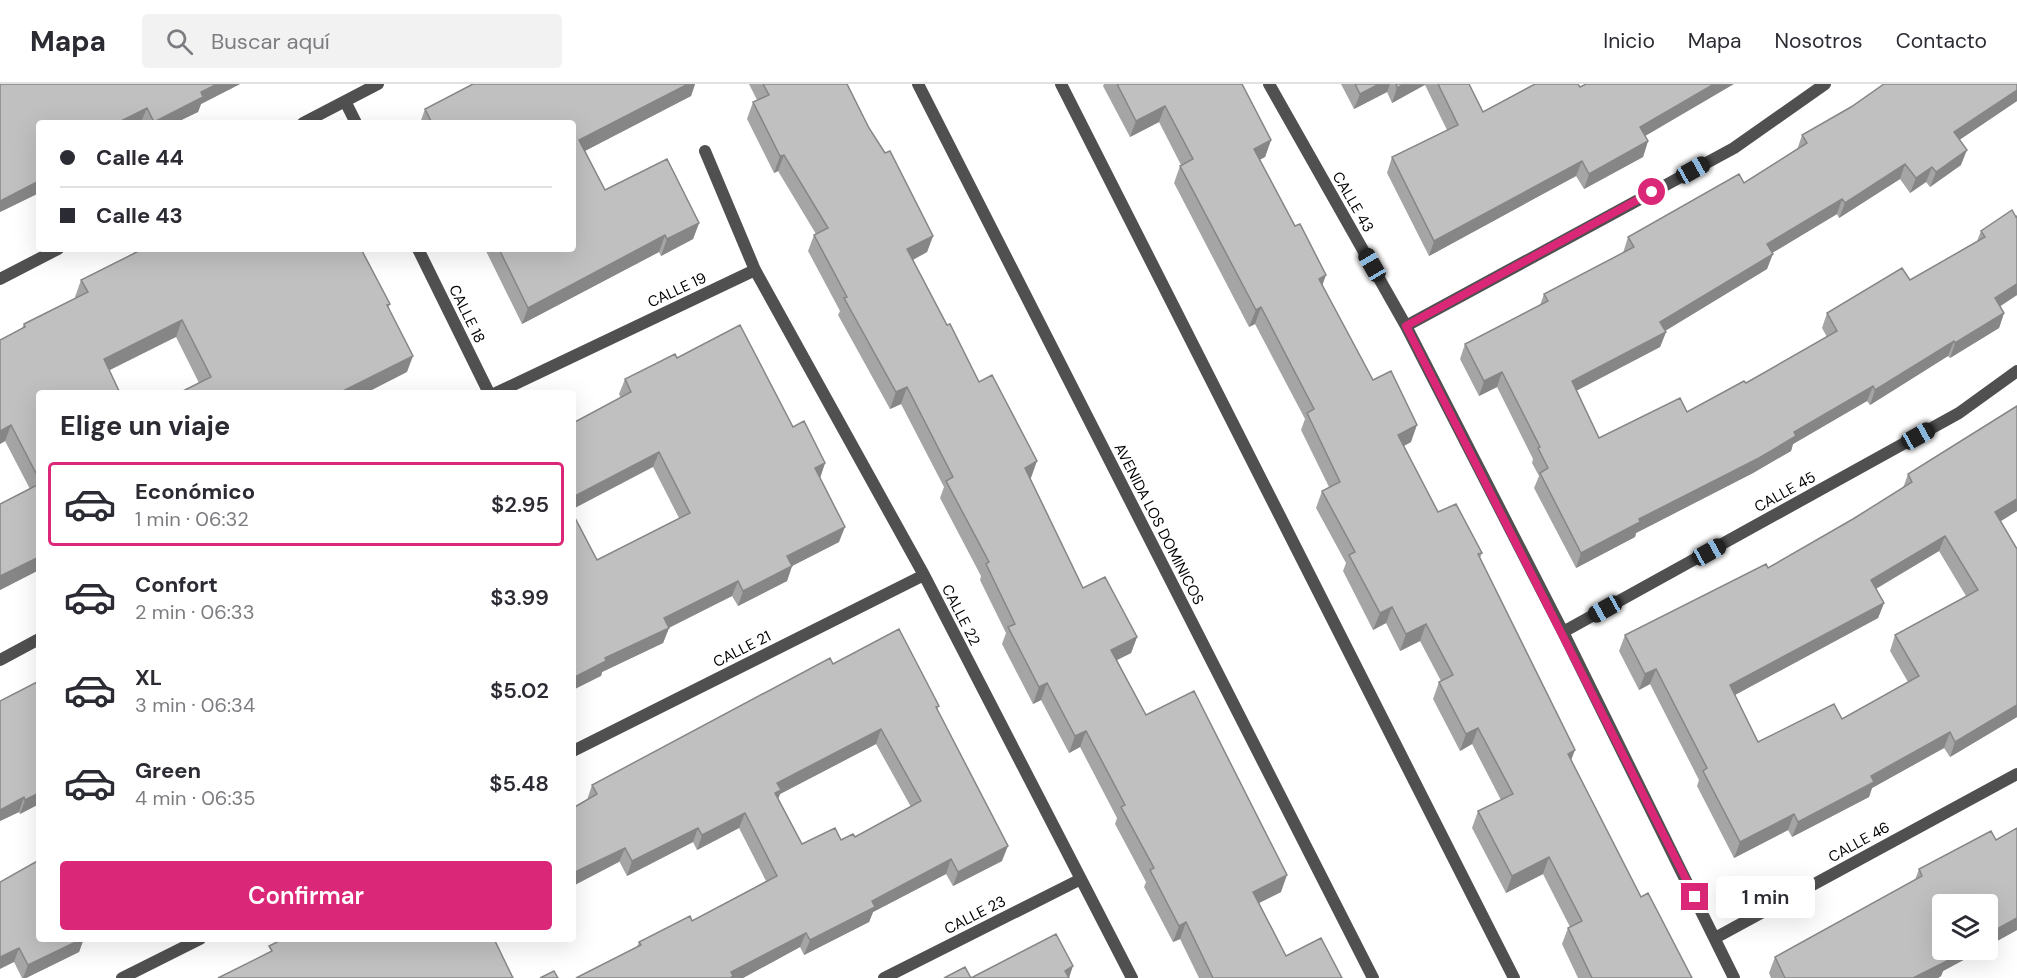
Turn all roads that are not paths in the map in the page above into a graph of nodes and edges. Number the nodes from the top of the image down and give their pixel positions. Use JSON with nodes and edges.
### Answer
{"nodes":[{"id":1,"x":378,"y":84,"type":"edge"},
{"id":2,"x":918,"y":84,"type":"edge"},
{"id":3,"x":1061,"y":84,"type":"edge"},
{"id":4,"x":1269,"y":84,"type":"edge"},
{"id":5,"x":1825,"y":84,"type":"edge"},
{"id":6,"x":345,"y":101,"type":"junction"},
{"id":7,"x":309,"y":120,"type":"edge"},
{"id":8,"x":354,"y":120,"type":"edge"},
{"id":9,"x":705,"y":151,"type":"dead end"},
{"id":10,"x":52,"y":252,"type":"edge"},
{"id":11,"x":419,"y":252,"type":"edge"},
{"id":12,"x":755,"y":270,"type":"junction"},
{"id":13,"x":0,"y":279,"type":"edge"},
{"id":14,"x":1406,"y":326,"type":"junction"},
{"id":15,"x":2017,"y":371,"type":"edge"},
{"id":16,"x":488,"y":390,"type":"edge"},
{"id":17,"x":502,"y":390,"type":"edge"},
{"id":18,"x":924,"y":574,"type":"junction"},
{"id":19,"x":1563,"y":632,"type":"junction"},
{"id":20,"x":36,"y":641,"type":"edge"},
{"id":21,"x":0,"y":660,"type":"edge"},
{"id":22,"x":576,"y":749,"type":"edge"},
{"id":23,"x":2017,"y":774,"type":"edge"},
{"id":24,"x":1081,"y":879,"type":"junction"},
{"id":25,"x":1715,"y":938,"type":"junction"},
{"id":26,"x":194,"y":942,"type":"edge"},
{"id":27,"x":122,"y":978,"type":"edge"},
{"id":28,"x":884,"y":978,"type":"edge"},
{"id":29,"x":1132,"y":978,"type":"edge"},
{"id":30,"x":1373,"y":978,"type":"edge"},
{"id":31,"x":1514,"y":978,"type":"edge"},
{"id":32,"x":1734,"y":978,"type":"edge"}],
"edges":[{"from":1,"to":6,"type":"street"},
{"from":2,"to":30,"type":"street","name":"AVENIDA LOS DOMINICOS"},
{"from":3,"to":31,"type":"street"},
{"from":4,"to":14,"type":"street","name":"CALLE 43"},
{"from":5,"to":14,"type":"street"},
{"from":6,"to":7,"type":"street"},
{"from":6,"to":8,"type":"street"},
{"from":9,"to":12,"type":"street"},
{"from":10,"to":13,"type":"street"},
{"from":11,"to":16,"type":"street","name":"CALLE 18"},
{"from":12,"to":17,"type":"street","name":"CALLE 19"},
{"from":12,"to":18,"type":"street","name":"CALLE 22"},
{"from":14,"to":19,"type":"street","name":"CALLE 43"},
{"from":15,"to":19,"type":"street","name":"CALLE 45"},
{"from":18,"to":22,"type":"street","name":"CALLE 21"},
{"from":18,"to":24,"type":"street","name":"CALLE 22"},
{"from":19,"to":25,"type":"street","name":"CALLE 43"},
{"from":20,"to":21,"type":"street"},
{"from":23,"to":25,"type":"street","name":"CALLE 46"},
{"from":24,"to":28,"type":"street","name":"CALLE 23"},
{"from":24,"to":29,"type":"street","name":"CALLE 22"},
{"from":25,"to":32,"type":"street","name":"CALLE 43"},
{"from":26,"to":27,"type":"street"}]}
